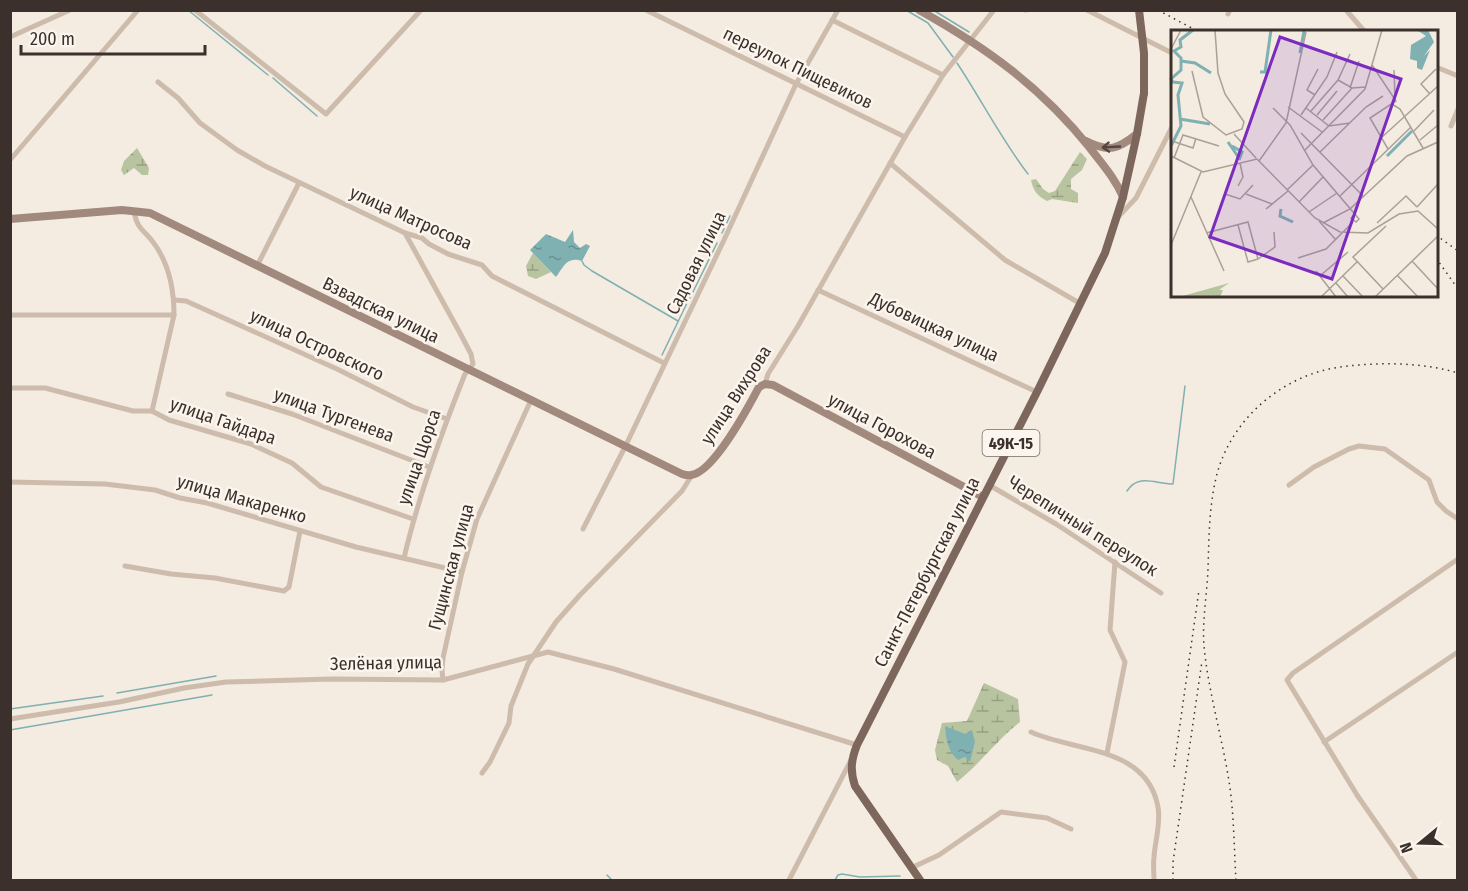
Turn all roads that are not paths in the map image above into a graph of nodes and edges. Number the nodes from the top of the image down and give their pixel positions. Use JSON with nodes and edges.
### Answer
{"nodes":[{"id":1,"x":70,"y":10,"type":"edge"},
{"id":2,"x":138,"y":10,"type":"edge"},
{"id":3,"x":195,"y":10,"type":"edge"},
{"id":4,"x":421,"y":10,"type":"edge"},
{"id":5,"x":646,"y":10,"type":"edge"},
{"id":6,"x":837,"y":10,"type":"edge"},
{"id":7,"x":919,"y":10,"type":"edge"},
{"id":8,"x":994,"y":10,"type":"edge"},
{"id":9,"x":1087,"y":10,"type":"edge"},
{"id":10,"x":1139,"y":10,"type":"edge"},
{"id":11,"x":1346,"y":10,"type":"edge"},
{"id":12,"x":832,"y":20,"type":"junction"},
{"id":13,"x":1363,"y":30,"type":"edge"},
{"id":14,"x":10,"y":38,"type":"edge"},
{"id":15,"x":971,"y":40,"type":"junction"},
{"id":16,"x":1171,"y":52,"type":"edge"},
{"id":17,"x":1438,"y":67,"type":"edge"},
{"id":18,"x":944,"y":75,"type":"junction"},
{"id":19,"x":1458,"y":76,"type":"edge"},
{"id":20,"x":158,"y":81,"type":"dead end"},
{"id":21,"x":796,"y":84,"type":"junction"},
{"id":22,"x":1458,"y":108,"type":"edge"},
{"id":23,"x":1458,"y":122,"type":"edge"},
{"id":24,"x":1171,"y":131,"type":"edge"},
{"id":25,"x":1137,"y":134,"type":"junction"},
{"id":26,"x":905,"y":136,"type":"junction"},
{"id":27,"x":1082,"y":139,"type":"junction"},
{"id":28,"x":10,"y":160,"type":"edge"},
{"id":29,"x":890,"y":163,"type":"junction"},
{"id":30,"x":299,"y":183,"type":"junction"},
{"id":31,"x":1123,"y":197,"type":"junction"},
{"id":32,"x":134,"y":211,"type":"junction"},
{"id":33,"x":1117,"y":218,"type":"junction"},
{"id":34,"x":10,"y":219,"type":"edge"},
{"id":35,"x":405,"y":233,"type":"junction"},
{"id":36,"x":257,"y":266,"type":"junction"},
{"id":37,"x":818,"y":290,"type":"junction"},
{"id":38,"x":174,"y":300,"type":"junction"},
{"id":39,"x":1082,"y":304,"type":"junction"},
{"id":40,"x":10,"y":315,"type":"edge"},
{"id":41,"x":174,"y":315,"type":"junction"},
{"id":42,"x":664,"y":363,"type":"junction"},
{"id":43,"x":469,"y":369,"type":"junction"},
{"id":44,"x":765,"y":384,"type":"junction"},
{"id":45,"x":10,"y":388,"type":"edge"},
{"id":46,"x":1037,"y":392,"type":"junction"},
{"id":47,"x":228,"y":394,"type":"dead end"},
{"id":48,"x":531,"y":400,"type":"junction"},
{"id":49,"x":152,"y":411,"type":"junction"},
{"id":50,"x":447,"y":419,"type":"junction"},
{"id":51,"x":625,"y":447,"type":"junction"},
{"id":52,"x":429,"y":467,"type":"junction"},
{"id":53,"x":692,"y":476,"type":"junction"},
{"id":54,"x":10,"y":482,"type":"edge"},
{"id":55,"x":989,"y":485,"type":"junction"},
{"id":56,"x":1289,"y":485,"type":"dead end"},
{"id":57,"x":983,"y":497,"type":"junction"},
{"id":58,"x":413,"y":519,"type":"junction"},
{"id":59,"x":1458,"y":519,"type":"edge"},
{"id":60,"x":583,"y":529,"type":"dead end"},
{"id":61,"x":300,"y":531,"type":"junction"},
{"id":62,"x":404,"y":558,"type":"junction"},
{"id":63,"x":1458,"y":559,"type":"edge"},
{"id":64,"x":1115,"y":562,"type":"junction"},
{"id":65,"x":124,"y":566,"type":"dead end"},
{"id":66,"x":462,"y":572,"type":"junction"},
{"id":67,"x":1161,"y":593,"type":"dead end"},
{"id":68,"x":1458,"y":652,"type":"edge"},
{"id":69,"x":536,"y":654,"type":"junction"},
{"id":70,"x":444,"y":680,"type":"junction"},
{"id":71,"x":10,"y":719,"type":"edge"},
{"id":72,"x":1031,"y":732,"type":"dead end"},
{"id":73,"x":1324,"y":742,"type":"junction"},
{"id":74,"x":857,"y":745,"type":"junction"},
{"id":75,"x":1107,"y":753,"type":"junction"},
{"id":76,"x":852,"y":759,"type":"junction"},
{"id":77,"x":482,"y":772,"type":"dead end"},
{"id":78,"x":1071,"y":829,"type":"dead end"},
{"id":79,"x":911,"y":868,"type":"junction"},
{"id":80,"x":789,"y":880,"type":"edge"},
{"id":81,"x":920,"y":880,"type":"edge"},
{"id":82,"x":1154,"y":880,"type":"edge"},
{"id":83,"x":1416,"y":880,"type":"edge"}],
"edges":[{"from":1,"to":14,"type":"street"},
{"from":2,"to":28,"type":"street"},
{"from":3,"to":4,"type":"street"},
{"from":5,"to":21,"type":"street","name":"переулок Пищевиков"},
{"from":6,"to":12,"type":"street","name":"Садовая улица"},
{"from":7,"to":15,"type":"street"},
{"from":8,"to":15,"type":"street","name":"улица Вихрова"},
{"from":9,"to":16,"type":"street"},
{"from":10,"to":25,"type":"main road","number":"49К-15","bridge":true},
{"from":11,"to":13,"type":"street"},
{"from":12,"to":18,"type":"street"},
{"from":12,"to":21,"type":"street","name":"Садовая улица"},
{"from":15,"to":18,"type":"street","name":"улица Вихрова"},
{"from":15,"to":27,"type":"street"},
{"from":17,"to":19,"type":"street"},
{"from":18,"to":26,"type":"street","name":"улица Вихрова"},
{"from":20,"to":30,"type":"street","name":"улица Матросова"},
{"from":21,"to":26,"type":"street","name":"переулок Пищевиков"},
{"from":21,"to":42,"type":"street","name":"Садовая улица"},
{"from":22,"to":23,"type":"street"},
{"from":24,"to":33,"type":"street","name":"Санкт-Петербургская улица"},
{"from":25,"to":27,"type":"street","one_way":true},
{"from":25,"to":31,"type":"main road","number":"49К-15"},
{"from":26,"to":29,"type":"street","name":"улица Вихрова"},
{"from":27,"to":31,"type":"street"},
{"from":29,"to":37,"type":"street","name":"улица Вихрова"},
{"from":29,"to":39,"type":"street"},
{"from":30,"to":35,"type":"street","name":"улица Матросова"},
{"from":30,"to":36,"type":"street"},
{"from":31,"to":33,"type":"main road","number":"49К-15"},
{"from":32,"to":34,"type":"street","name":"Взвадская улица"},
{"from":32,"to":36,"type":"street","name":"Взвадская улица"},
{"from":32,"to":38,"type":"street"},
{"from":33,"to":39,"type":"main road","name":"Санкт-Петербургская улица","number":"49К-15"},
{"from":35,"to":42,"type":"street","name":"улица Матросова"},
{"from":35,"to":43,"type":"street"},
{"from":36,"to":43,"type":"street","name":"Взвадская улица"},
{"from":37,"to":44,"type":"street","name":"улица Вихрова"},
{"from":37,"to":46,"type":"street","name":"Дубовицкая улица"},
{"from":38,"to":41,"type":"street"},
{"from":38,"to":50,"type":"street","name":"улица Островского"},
{"from":39,"to":46,"type":"main road","name":"Санкт-Петербургская улица","number":"49К-15"},
{"from":40,"to":41,"type":"street"},
{"from":41,"to":49,"type":"street"},
{"from":42,"to":51,"type":"street","name":"Садовая улица"},
{"from":43,"to":48,"type":"street","name":"Взвадская улица"},
{"from":43,"to":50,"type":"street","name":"улица Щорса"},
{"from":44,"to":53,"type":"street","name":"улица Вихрова"},
{"from":44,"to":57,"type":"street","name":"улица Горохова"},
{"from":45,"to":49,"type":"street","name":"улица Гайдара"},
{"from":46,"to":55,"type":"main road","name":"Санкт-Петербургская улица","number":"49К-15"},
{"from":47,"to":52,"type":"street","name":"улица Тургенева"},
{"from":48,"to":51,"type":"street","name":"Взвадская улица"},
{"from":48,"to":66,"type":"street","name":"Гущинская улица"},
{"from":49,"to":58,"type":"street","name":"улица Гайдара"},
{"from":50,"to":52,"type":"street","name":"улица Щорса"},
{"from":51,"to":53,"type":"street","name":"Взвадская улица"},
{"from":51,"to":60,"type":"street","name":"Садовая улица"},
{"from":52,"to":58,"type":"street","name":"улица Щорса"},
{"from":53,"to":69,"type":"street","name":"улица Вихрова"},
{"from":54,"to":61,"type":"street","name":"улица Макаренко"},
{"from":55,"to":57,"type":"main road","name":"Санкт-Петербургская улица","number":"49К-15"},
{"from":55,"to":64,"type":"street","name":"Черепичный переулок"},
{"from":56,"to":59,"type":"street"},
{"from":57,"to":74,"type":"main road","name":"Санкт-Петербургская улица","number":"49К-15"},
{"from":58,"to":62,"type":"street","name":"улица Щорса"},
{"from":61,"to":62,"type":"street","name":"улица Макаренко"},
{"from":61,"to":65,"type":"street"},
{"from":62,"to":66,"type":"street","name":"улица Макаренко"},
{"from":63,"to":73,"type":"street"},
{"from":64,"to":67,"type":"street","name":"Черепичный переулок"},
{"from":64,"to":75,"type":"street"},
{"from":66,"to":70,"type":"street","name":"Гущинская улица"},
{"from":68,"to":73,"type":"street"},
{"from":69,"to":70,"type":"street","name":"Зелёная улица"},
{"from":69,"to":74,"type":"street","name":"Зелёная улица"},
{"from":69,"to":77,"type":"street","name":"улица Вихрова"},
{"from":70,"to":71,"type":"street","name":"Зелёная улица"},
{"from":72,"to":75,"type":"street"},
{"from":73,"to":83,"type":"street"},
{"from":74,"to":76,"type":"main road","number":"49К-15"},
{"from":75,"to":82,"type":"street"},
{"from":76,"to":79,"type":"main road","number":"49К-15"},
{"from":76,"to":80,"type":"street"},
{"from":78,"to":79,"type":"street"},
{"from":79,"to":81,"type":"main road","number":"49К-15"}]}
